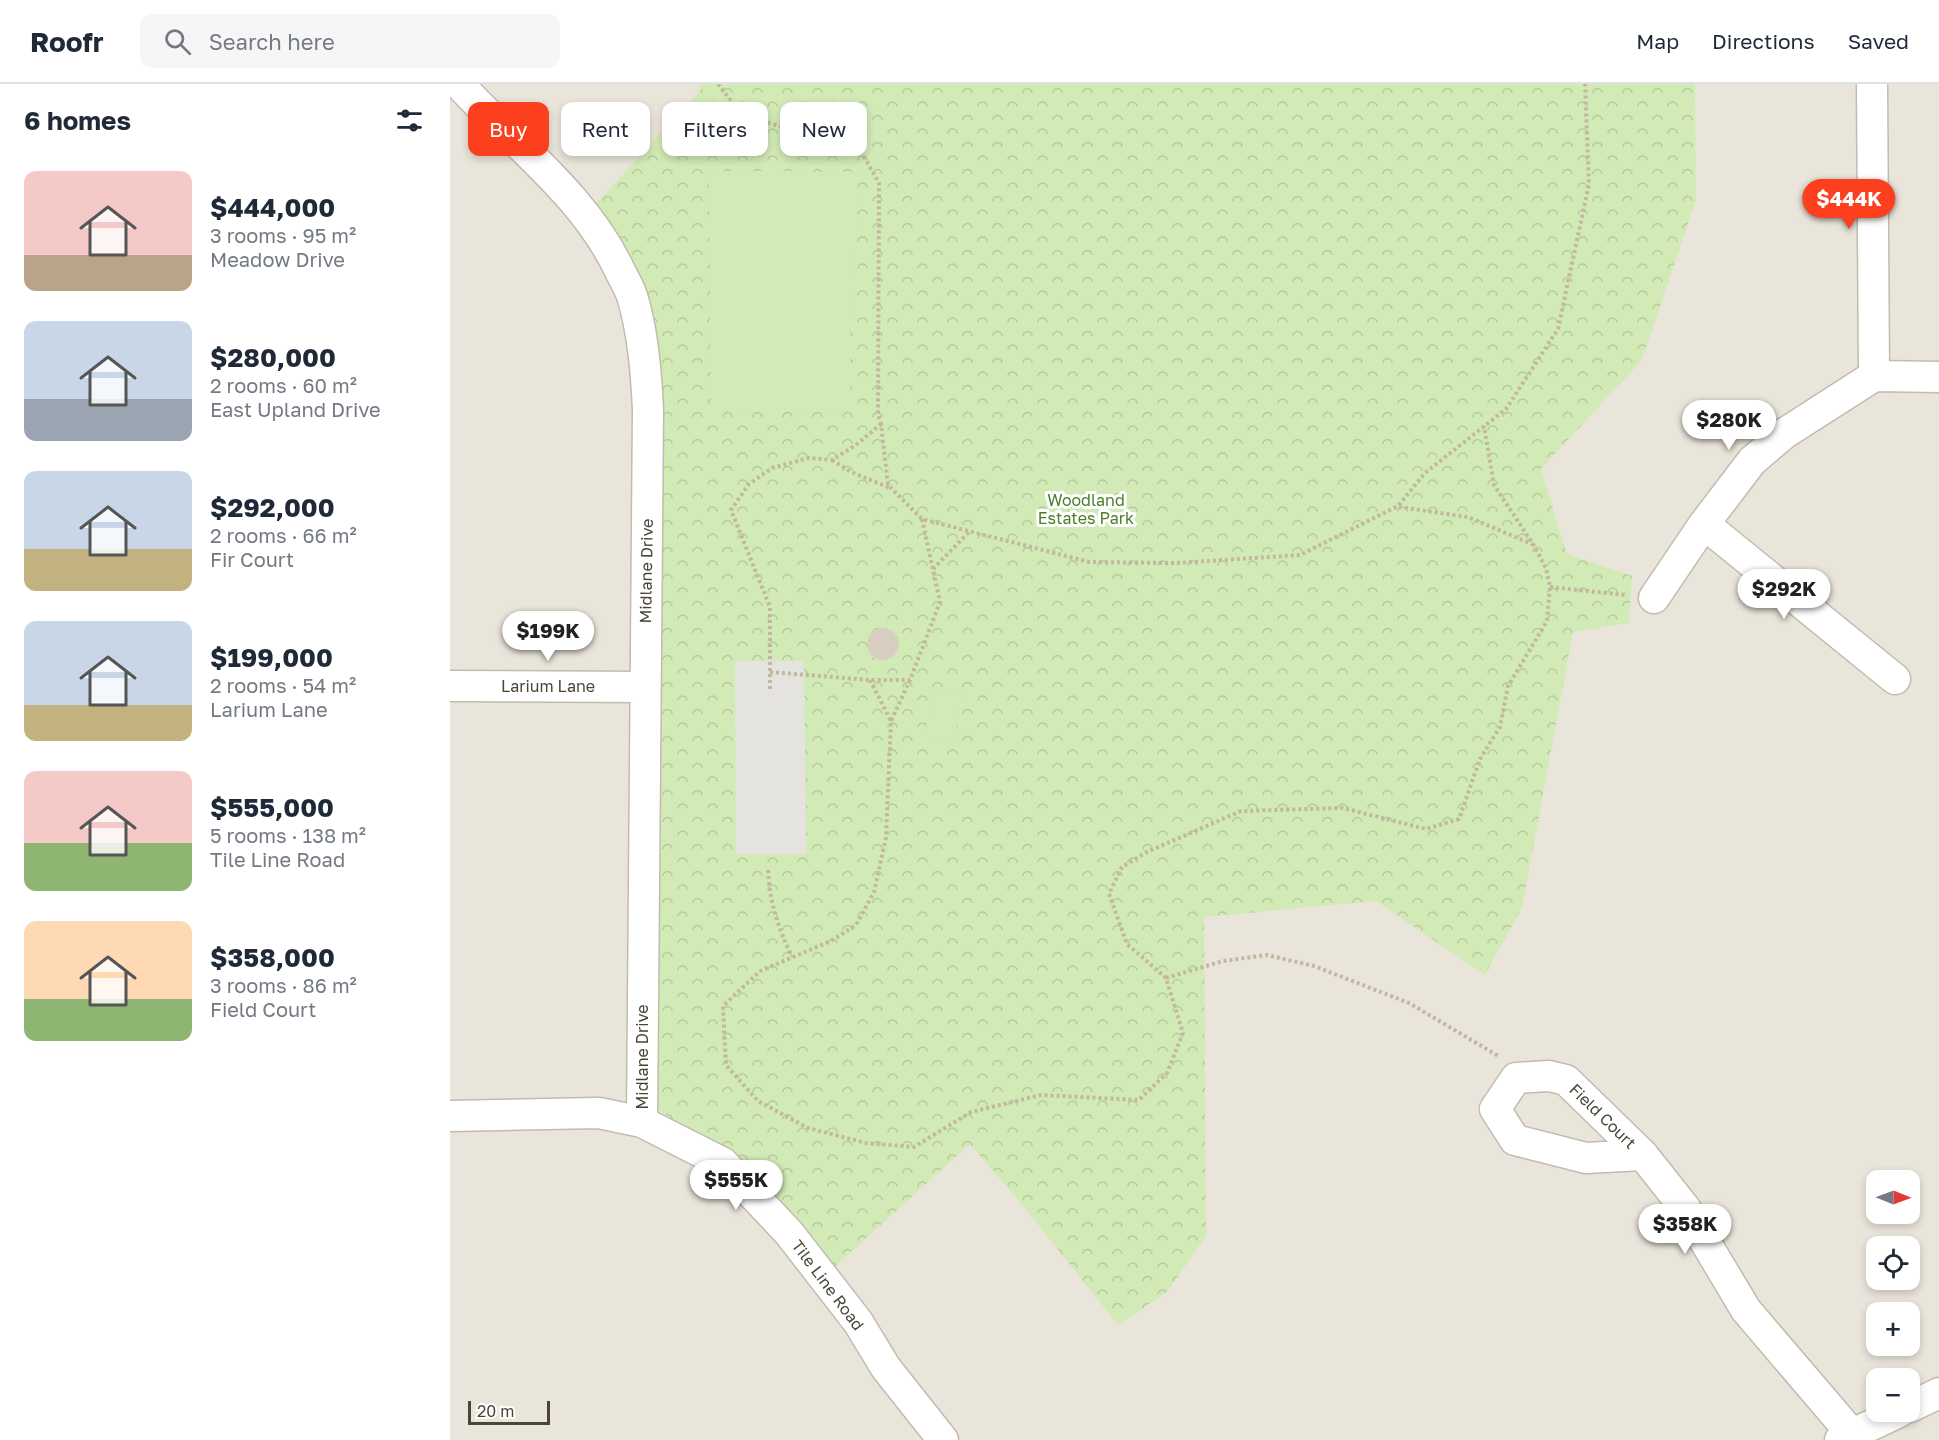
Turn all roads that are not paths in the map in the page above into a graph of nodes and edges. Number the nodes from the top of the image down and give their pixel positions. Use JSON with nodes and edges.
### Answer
{"nodes":[{"id":1,"x":1872,"y":84,"type":"edge"},
{"id":2,"x":459,"y":96,"type":"edge"},
{"id":3,"x":1874,"y":376,"type":"junction"},
{"id":4,"x":1939,"y":377,"type":"edge"},
{"id":5,"x":1704,"y":524,"type":"junction"},
{"id":6,"x":1654,"y":598,"type":"road end"},
{"id":7,"x":1895,"y":679,"type":"dead end"},
{"id":8,"x":450,"y":686,"type":"edge"},
{"id":9,"x":645,"y":687,"type":"junction"},
{"id":10,"x":450,"y":1116,"type":"edge"},
{"id":11,"x":642,"y":1122,"type":"junction"},
{"id":12,"x":1643,"y":1155,"type":"junction"},
{"id":13,"x":1939,"y":1393,"type":"edge"},
{"id":14,"x":1920,"y":1402,"type":"edge"},
{"id":15,"x":1878,"y":1422,"type":"edge"},
{"id":16,"x":1846,"y":1437,"type":"edge"},
{"id":17,"x":943,"y":1440,"type":"edge"}],
"edges":[{"from":1,"to":3,"type":"street"},
{"from":2,"to":9,"type":"street","name":"Midlane Drive"},
{"from":3,"to":4,"type":"street"},
{"from":3,"to":5,"type":"street"},
{"from":5,"to":6,"type":"street"},
{"from":5,"to":7,"type":"street"},
{"from":8,"to":9,"type":"street","name":"Larium Lane"},
{"from":9,"to":11,"type":"street","name":"Midlane Drive"},
{"from":10,"to":11,"type":"street","name":"Tile Line Road"},
{"from":11,"to":17,"type":"street","name":"Tile Line Road"},
{"from":12,"to":12,"type":"street","name":"Field Court"},
{"from":12,"to":16,"type":"street","name":"Field Court"},
{"from":13,"to":14,"type":"street"},
{"from":15,"to":16,"type":"street"}]}
